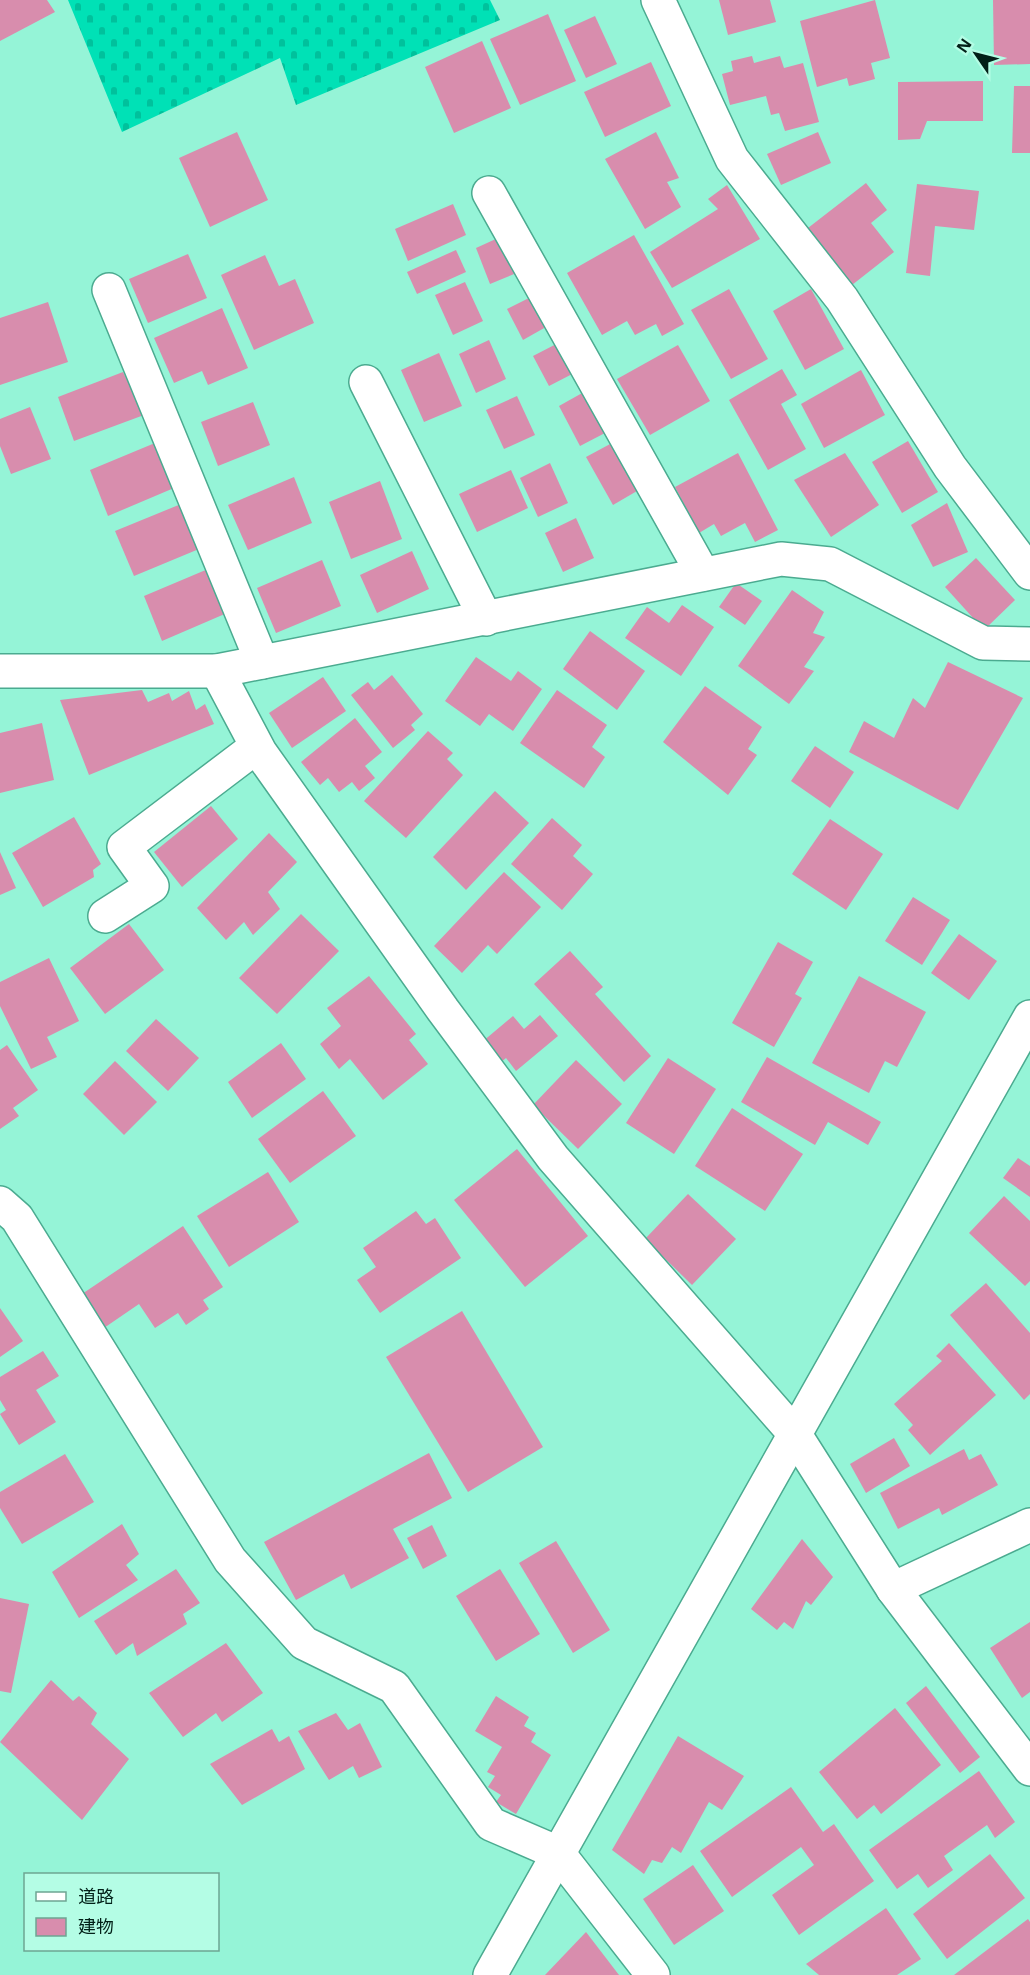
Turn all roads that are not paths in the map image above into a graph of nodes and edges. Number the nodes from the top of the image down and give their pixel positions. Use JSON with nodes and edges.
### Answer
{"nodes":[{"id":1,"x":658,"y":0,"type":"edge"},
{"id":2,"x":489,"y":193,"type":"dead end"},
{"id":3,"x":109,"y":290,"type":"dead end"},
{"id":4,"x":366,"y":382,"type":"dead end"},
{"id":5,"x":1030,"y":573,"type":"edge"},
{"id":6,"x":703,"y":574,"type":"junction"},
{"id":7,"x":486,"y":619,"type":"junction"},
{"id":8,"x":1030,"y":644,"type":"edge"},
{"id":9,"x":262,"y":662,"type":"junction"},
{"id":10,"x":0,"y":671,"type":"edge"},
{"id":11,"x":217,"y":671,"type":"junction"},
{"id":12,"x":256,"y":747,"type":"junction"},
{"id":13,"x":105,"y":916,"type":"dead end"},
{"id":14,"x":1030,"y":1017,"type":"edge"},
{"id":15,"x":0,"y":1203,"type":"edge"},
{"id":16,"x":794,"y":1433,"type":"junction"},
{"id":17,"x":1030,"y":1525,"type":"edge"},
{"id":18,"x":893,"y":1589,"type":"junction"},
{"id":19,"x":1030,"y":1769,"type":"edge"},
{"id":20,"x":558,"y":1853,"type":"junction"},
{"id":21,"x":490,"y":1975,"type":"edge"},
{"id":22,"x":653,"y":1975,"type":"edge"}],
"edges":[{"from":1,"to":5,"type":"street"},
{"from":2,"to":6,"type":"street"},
{"from":3,"to":9,"type":"street"},
{"from":4,"to":7,"type":"street"},
{"from":6,"to":7,"type":"street"},
{"from":6,"to":8,"type":"street"},
{"from":7,"to":9,"type":"street"},
{"from":9,"to":11,"type":"street"},
{"from":10,"to":11,"type":"street"},
{"from":11,"to":12,"type":"street"},
{"from":12,"to":13,"type":"street"},
{"from":12,"to":16,"type":"street"},
{"from":14,"to":16,"type":"street"},
{"from":15,"to":20,"type":"street"},
{"from":16,"to":18,"type":"street"},
{"from":16,"to":20,"type":"street"},
{"from":17,"to":18,"type":"street"},
{"from":18,"to":19,"type":"street"},
{"from":20,"to":21,"type":"street"},
{"from":20,"to":22,"type":"street"}]}
